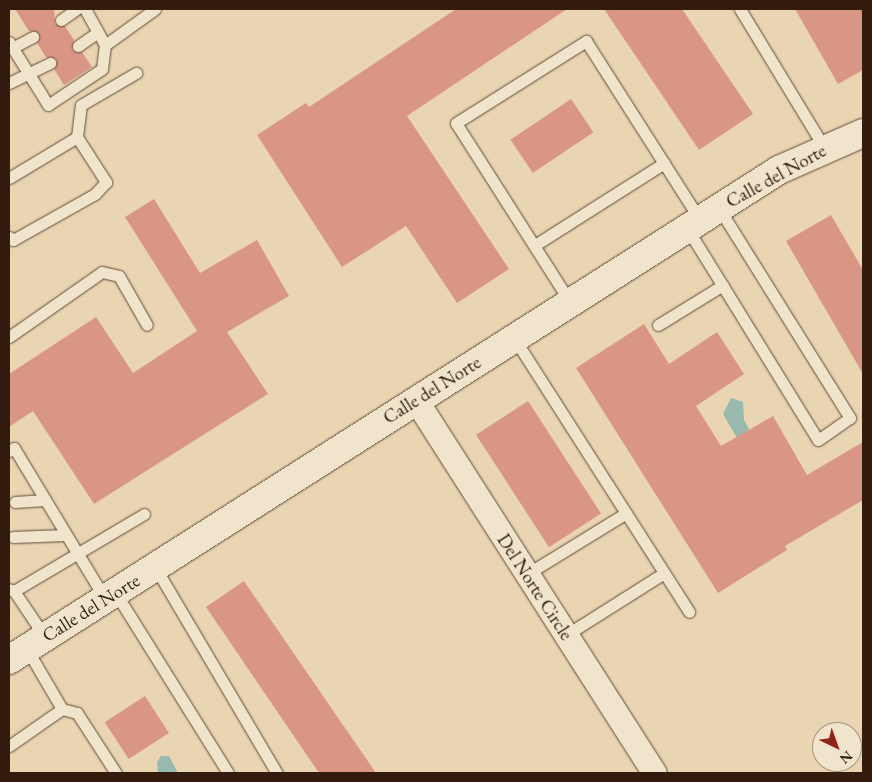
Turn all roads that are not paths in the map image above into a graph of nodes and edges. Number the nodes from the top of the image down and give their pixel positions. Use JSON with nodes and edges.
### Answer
{"nodes":[{"id":1,"x":77,"y":9,"type":"edge"},
{"id":2,"x":85,"y":9,"type":"edge"},
{"id":3,"x":155,"y":9,"type":"edge"},
{"id":4,"x":740,"y":9,"type":"edge"},
{"id":5,"x":61,"y":20,"type":"dead end"},
{"id":6,"x":98,"y":32,"type":"junction"},
{"id":7,"x":33,"y":37,"type":"dead end"},
{"id":8,"x":10,"y":45,"type":"edge"},
{"id":9,"x":105,"y":45,"type":"junction"},
{"id":10,"x":78,"y":46,"type":"dead end"},
{"id":11,"x":50,"y":64,"type":"dead end"},
{"id":12,"x":136,"y":73,"type":"dead end"},
{"id":13,"x":29,"y":75,"type":"junction"},
{"id":14,"x":9,"y":83,"type":"edge"},
{"id":15,"x":863,"y":133,"type":"edge"},
{"id":16,"x":77,"y":136,"type":"junction"},
{"id":17,"x":825,"y":149,"type":"junction"},
{"id":18,"x":664,"y":163,"type":"junction"},
{"id":19,"x":9,"y":178,"type":"edge"},
{"id":20,"x":702,"y":219,"type":"junction"},
{"id":21,"x":9,"y":237,"type":"edge"},
{"id":22,"x":535,"y":245,"type":"junction"},
{"id":23,"x":723,"y":285,"type":"junction"},
{"id":24,"x":570,"y":302,"type":"junction"},
{"id":25,"x":147,"y":325,"type":"dead end"},
{"id":26,"x":658,"y":325,"type":"dead end"},
{"id":27,"x":9,"y":337,"type":"edge"},
{"id":28,"x":514,"y":338,"type":"junction"},
{"id":29,"x":416,"y":400,"type":"junction"},
{"id":30,"x":9,"y":451,"type":"edge"},
{"id":31,"x":45,"y":500,"type":"junction"},
{"id":32,"x":15,"y":502,"type":"dead end"},
{"id":33,"x":626,"y":513,"type":"junction"},
{"id":34,"x":144,"y":514,"type":"dead end"},
{"id":35,"x":66,"y":535,"type":"junction"},
{"id":36,"x":13,"y":537,"type":"dead end"},
{"id":37,"x":76,"y":553,"type":"junction"},
{"id":38,"x":155,"y":567,"type":"junction"},
{"id":39,"x":664,"y":573,"type":"junction"},
{"id":40,"x":527,"y":574,"type":"junction"},
{"id":41,"x":11,"y":590,"type":"edge"},
{"id":42,"x":110,"y":596,"type":"junction"},
{"id":43,"x":688,"y":612,"type":"dead end"},
{"id":44,"x":566,"y":635,"type":"junction"},
{"id":45,"x":27,"y":648,"type":"edge"},
{"id":46,"x":62,"y":709,"type":"junction"},
{"id":47,"x":9,"y":746,"type":"edge"},
{"id":48,"x":116,"y":773,"type":"edge"},
{"id":49,"x":228,"y":773,"type":"edge"},
{"id":50,"x":277,"y":773,"type":"edge"},
{"id":51,"x":655,"y":773,"type":"edge"}],
"edges":[{"from":1,"to":5,"type":"lane"},
{"from":2,"to":6,"type":"lane"},
{"from":3,"to":9,"type":"lane"},
{"from":4,"to":17,"type":"lane"},
{"from":6,"to":9,"type":"lane"},
{"from":6,"to":10,"type":"lane"},
{"from":7,"to":8,"type":"lane"},
{"from":8,"to":13,"type":"lane"},
{"from":9,"to":13,"type":"lane"},
{"from":11,"to":13,"type":"lane"},
{"from":12,"to":16,"type":"lane"},
{"from":13,"to":14,"type":"lane"},
{"from":15,"to":17,"type":"street","name":"Calle del Norte"},
{"from":16,"to":19,"type":"lane"},
{"from":16,"to":21,"type":"lane"},
{"from":17,"to":20,"type":"street","name":"Calle del Norte"},
{"from":18,"to":20,"type":"lane"},
{"from":18,"to":22,"type":"lane"},
{"from":18,"to":22,"type":"lane"},
{"from":20,"to":23,"type":"lane"},
{"from":20,"to":23,"type":"lane"},
{"from":20,"to":24,"type":"street","name":"Calle del Norte"},
{"from":22,"to":24,"type":"lane"},
{"from":23,"to":26,"type":"lane"},
{"from":24,"to":28,"type":"street","name":"Calle del Norte"},
{"from":25,"to":27,"type":"lane"},
{"from":28,"to":29,"type":"street","name":"Calle del Norte"},
{"from":28,"to":33,"type":"lane"},
{"from":29,"to":38,"type":"street","name":"Calle del Norte"},
{"from":29,"to":40,"type":"street","name":"Del Norte Circle"},
{"from":30,"to":31,"type":"lane"},
{"from":31,"to":32,"type":"lane"},
{"from":31,"to":35,"type":"lane"},
{"from":33,"to":39,"type":"lane"},
{"from":33,"to":40,"type":"lane"},
{"from":34,"to":37,"type":"lane"},
{"from":35,"to":36,"type":"lane"},
{"from":35,"to":37,"type":"lane"},
{"from":37,"to":41,"type":"lane"},
{"from":37,"to":42,"type":"lane"},
{"from":38,"to":42,"type":"street","name":"Calle del Norte"},
{"from":38,"to":50,"type":"lane"},
{"from":39,"to":43,"type":"lane"},
{"from":39,"to":44,"type":"lane"},
{"from":40,"to":44,"type":"street","name":"Del Norte Circle"},
{"from":41,"to":45,"type":"lane"},
{"from":42,"to":45,"type":"street","name":"Calle del Norte"},
{"from":42,"to":49,"type":"lane"},
{"from":44,"to":51,"type":"street","name":"Del Norte Circle"},
{"from":45,"to":46,"type":"lane"},
{"from":46,"to":47,"type":"lane"},
{"from":46,"to":48,"type":"lane"}]}
